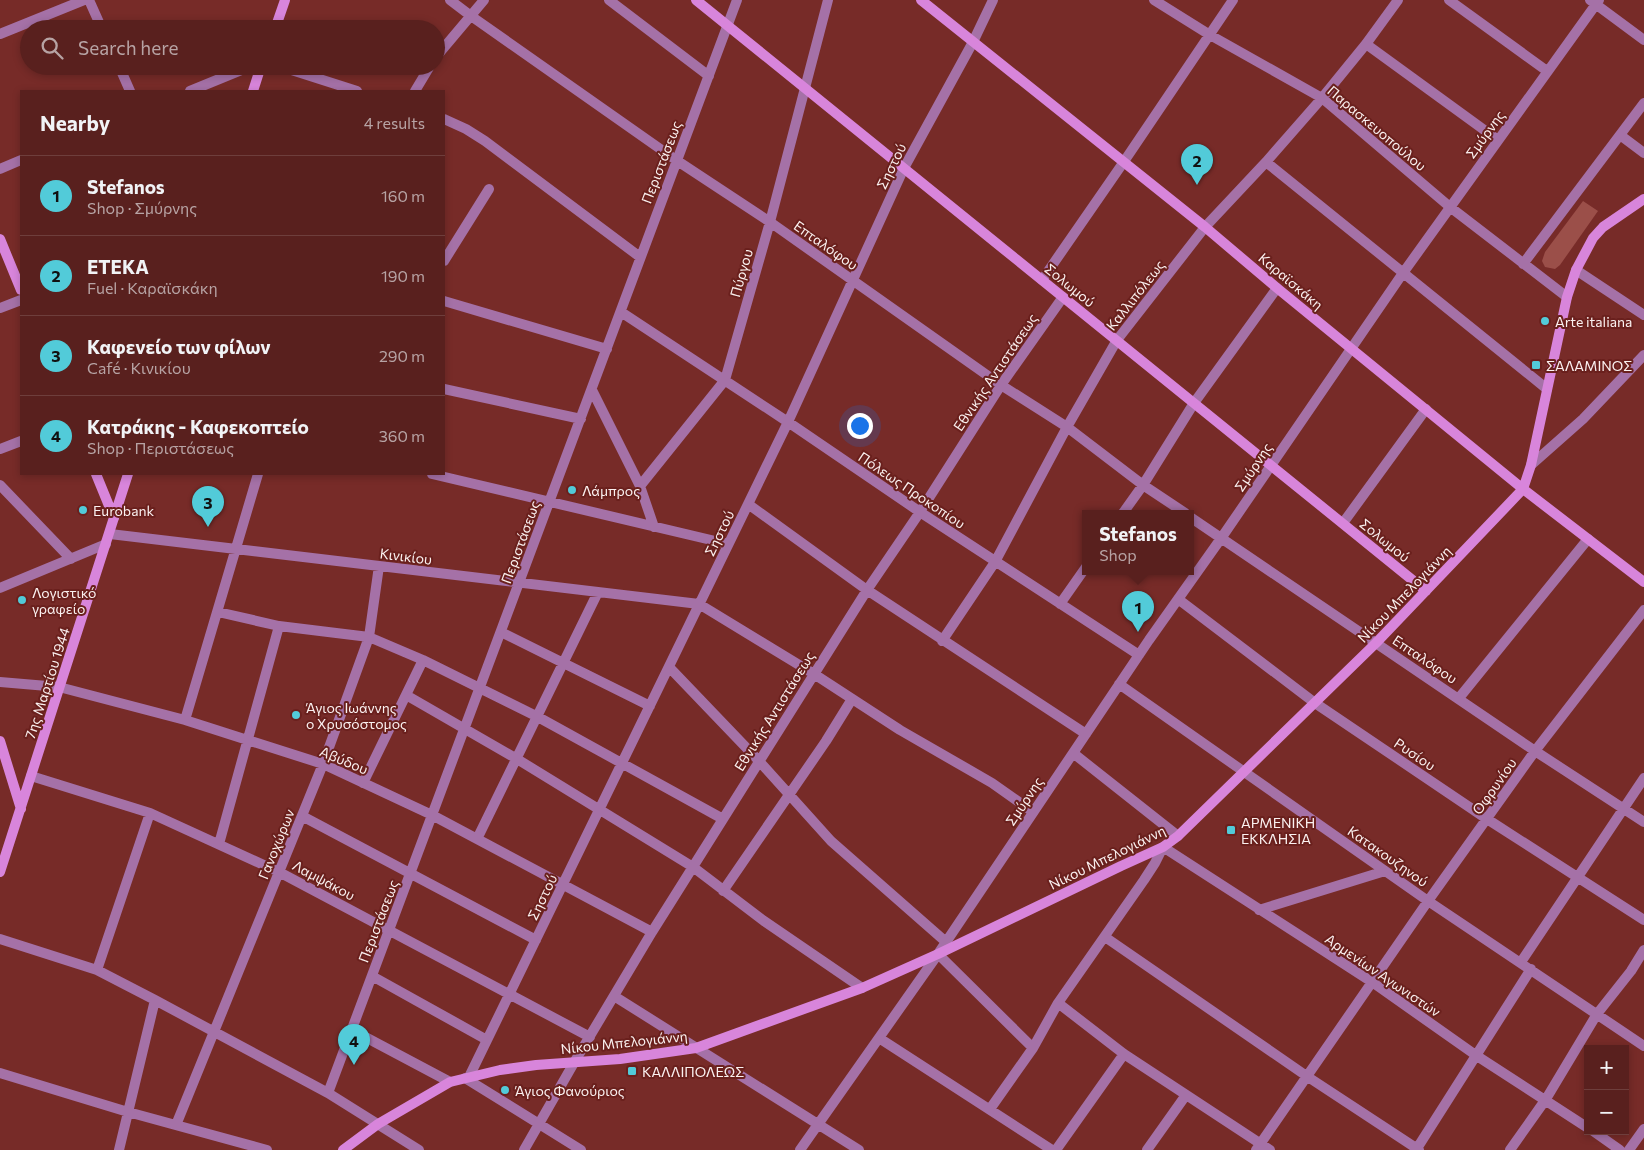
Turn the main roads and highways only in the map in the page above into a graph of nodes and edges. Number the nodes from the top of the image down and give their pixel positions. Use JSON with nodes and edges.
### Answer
{"nodes":[{"id":1,"x":286,"y":0,"type":"edge"},
{"id":2,"x":696,"y":0,"type":"edge"},
{"id":3,"x":921,"y":0,"type":"edge"},
{"id":4,"x":278,"y":20,"type":"edge"},
{"id":5,"x":259,"y":75,"type":"edge"},
{"id":6,"x":253,"y":90,"type":"edge"},
{"id":7,"x":1644,"y":199,"type":"edge"},
{"id":8,"x":0,"y":239,"type":"edge"},
{"id":9,"x":20,"y":288,"type":"edge"},
{"id":10,"x":96,"y":475,"type":"edge"},
{"id":11,"x":128,"y":475,"type":"edge"},
{"id":12,"x":1523,"y":488,"type":"junction"},
{"id":13,"x":114,"y":518,"type":"junction"},
{"id":14,"x":1644,"y":582,"type":"edge"},
{"id":15,"x":1426,"y":591,"type":"junction"},
{"id":16,"x":0,"y":741,"type":"edge"},
{"id":17,"x":20,"y":809,"type":"junction"},
{"id":18,"x":0,"y":869,"type":"edge"},
{"id":19,"x":343,"y":1150,"type":"edge"}],
"edges":[{"from":1,"to":4,"type":"main road"},
{"from":2,"to":15,"type":"main road","name":"Σολωμού"},
{"from":3,"to":12,"type":"main road","name":"Καραϊσκάκη"},
{"from":5,"to":6,"type":"main road"},
{"from":7,"to":12,"type":"main road","name":"Νίκου Μπελογιάννη"},
{"from":8,"to":9,"type":"main road"},
{"from":10,"to":13,"type":"main road"},
{"from":11,"to":13,"type":"main road","name":"7ης Μαρτίου 1944"},
{"from":12,"to":14,"type":"main road","name":"Καραϊσκάκη"},
{"from":12,"to":15,"type":"main road","name":"Νίκου Μπελογιάννη"},
{"from":13,"to":17,"type":"main road","name":"7ης Μαρτίου 1944"},
{"from":15,"to":19,"type":"main road","name":"Νίκου Μπελογιάννη"},
{"from":16,"to":17,"type":"main road"},
{"from":17,"to":18,"type":"main road","name":"7ης Μαρτίου 1944"}]}
